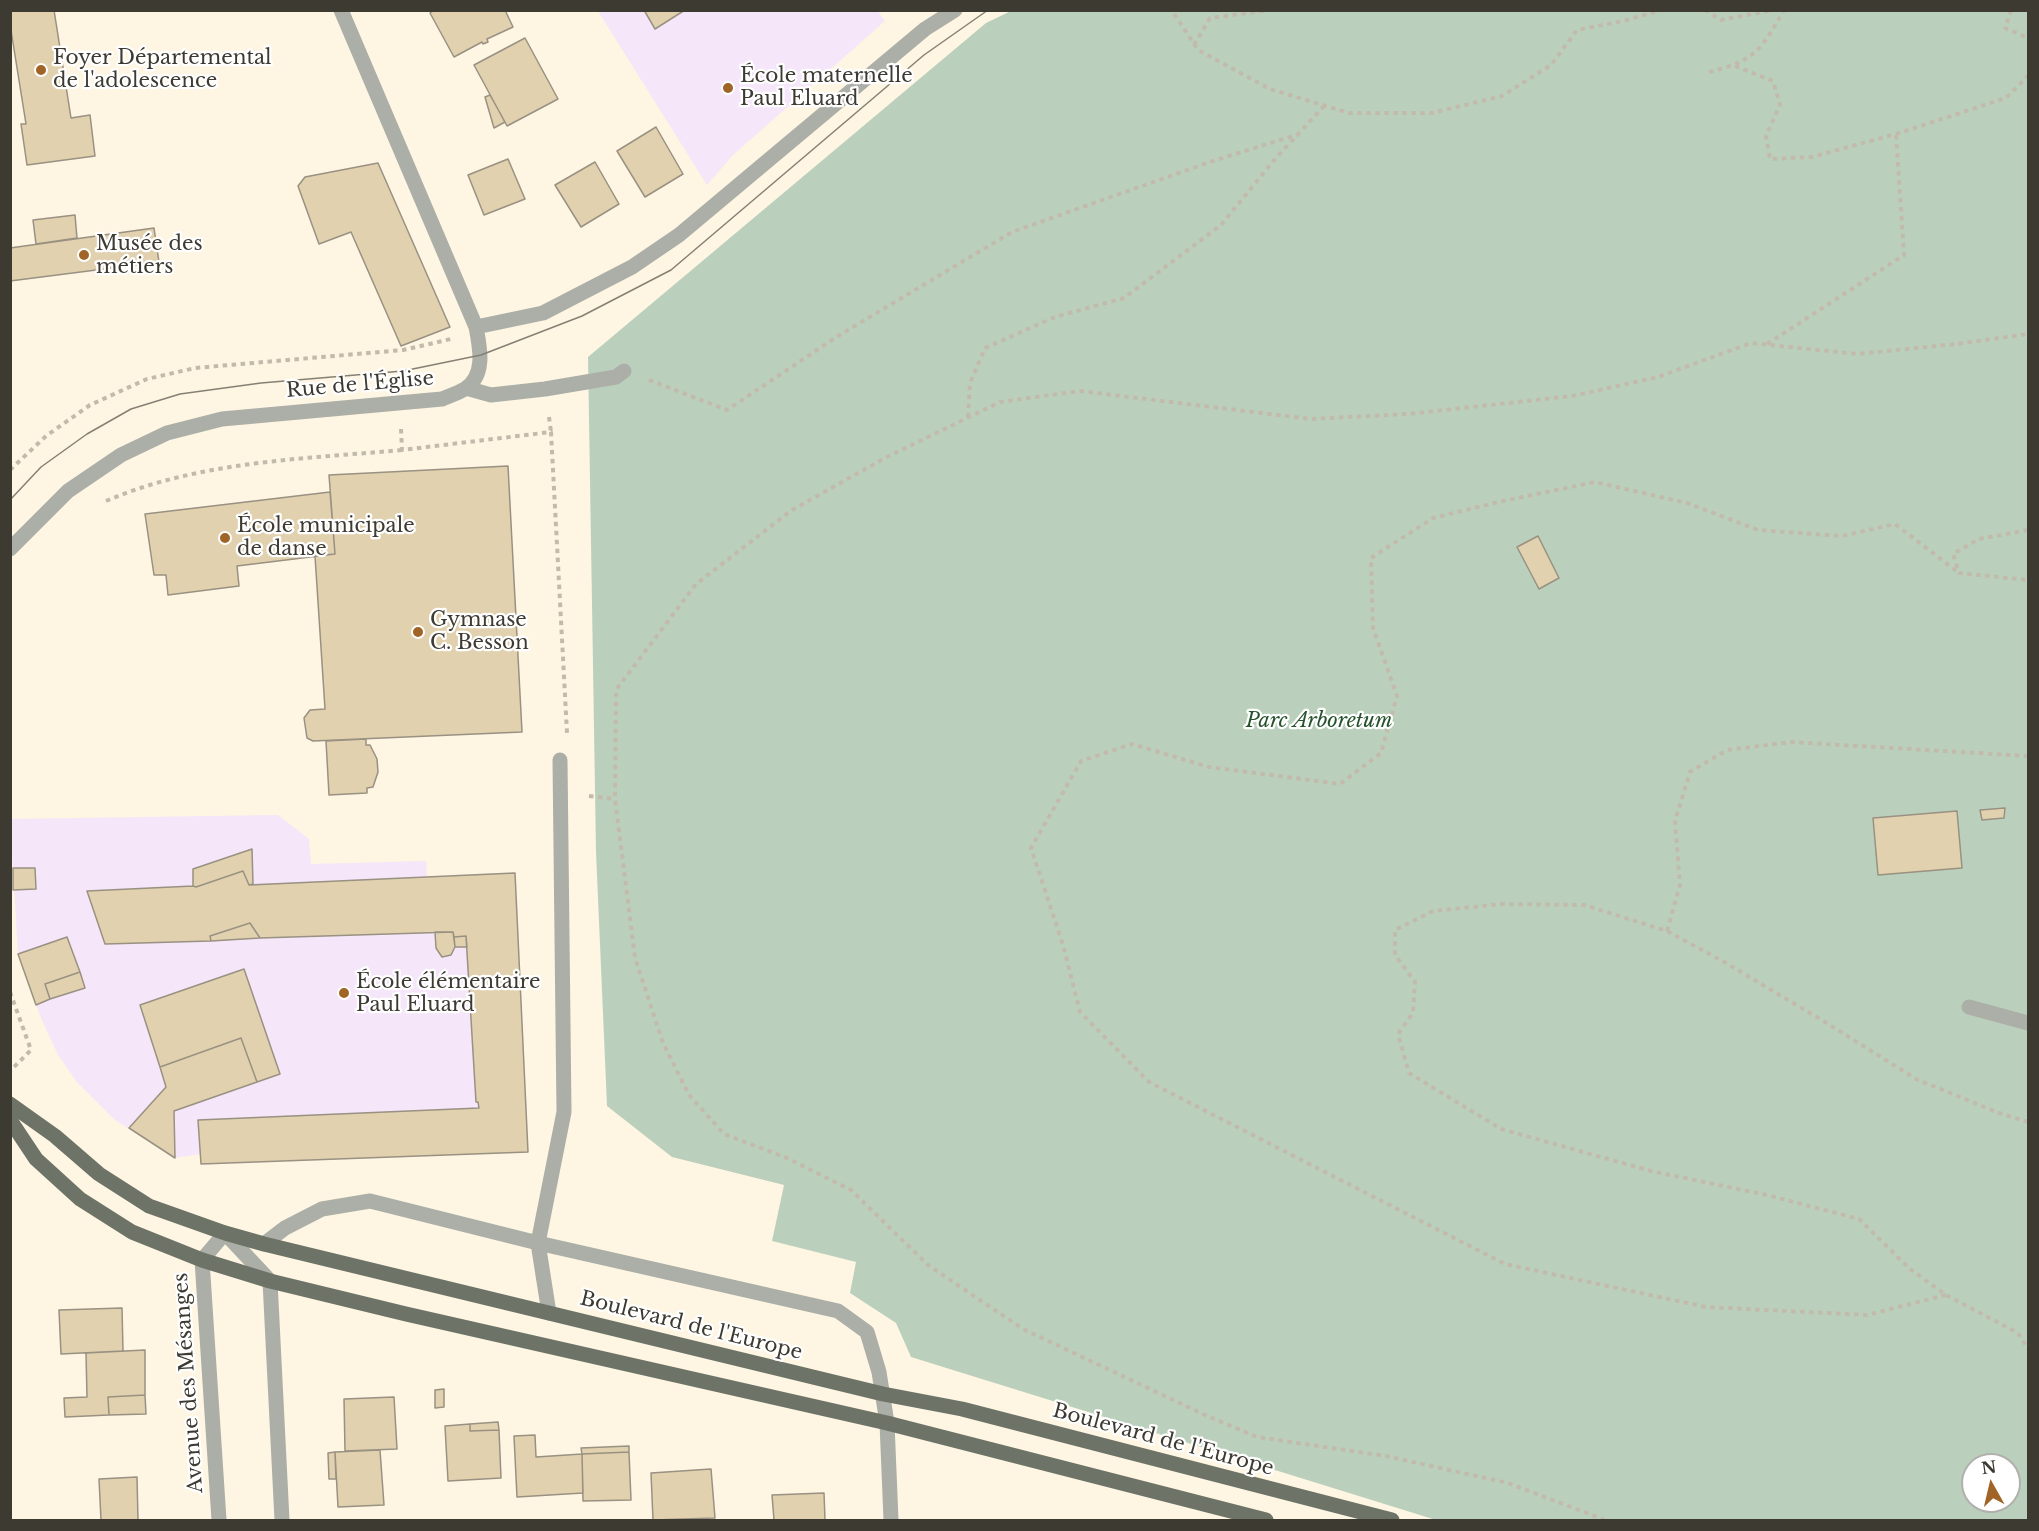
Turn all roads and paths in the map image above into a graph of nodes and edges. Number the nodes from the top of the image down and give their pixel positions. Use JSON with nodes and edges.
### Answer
{"nodes":[{"id":1,"x":341,"y":10,"type":"edge"},
{"id":2,"x":955,"y":10,"type":"edge"},
{"id":3,"x":1271,"y":10,"type":"edge"},
{"id":4,"x":1662,"y":10,"type":"edge"},
{"id":5,"x":1704,"y":10,"type":"edge"},
{"id":6,"x":1773,"y":10,"type":"edge"},
{"id":7,"x":1784,"y":10,"type":"edge"},
{"id":8,"x":2011,"y":10,"type":"edge"},
{"id":9,"x":1174,"y":14,"type":"dead end"},
{"id":10,"x":2028,"y":38,"type":"edge"},
{"id":11,"x":1194,"y":45,"type":"junction"},
{"id":12,"x":1735,"y":66,"type":"junction"},
{"id":13,"x":1709,"y":72,"type":"dead end"},
{"id":14,"x":2028,"y":76,"type":"edge"},
{"id":15,"x":1324,"y":106,"type":"junction"},
{"id":16,"x":1299,"y":134,"type":"junction"},
{"id":17,"x":1896,"y":134,"type":"junction"},
{"id":18,"x":476,"y":327,"type":"junction"},
{"id":19,"x":2028,"y":334,"type":"edge"},
{"id":20,"x":1766,"y":345,"type":"junction"},
{"id":21,"x":624,"y":371,"type":"joint"},
{"id":22,"x":466,"y":388,"type":"junction"},
{"id":23,"x":968,"y":418,"type":"junction"},
{"id":24,"x":400,"y":425,"type":"dead end"},
{"id":25,"x":402,"y":450,"type":"junction"},
{"id":26,"x":10,"y":470,"type":"edge"},
{"id":27,"x":98,"y":505,"type":"dead end"},
{"id":28,"x":2028,"y":530,"type":"edge"},
{"id":29,"x":10,"y":549,"type":"edge"},
{"id":30,"x":1959,"y":573,"type":"junction"},
{"id":31,"x":2028,"y":580,"type":"edge"},
{"id":32,"x":2028,"y":756,"type":"edge"},
{"id":33,"x":560,"y":760,"type":"joint"},
{"id":34,"x":1667,"y":931,"type":"junction"},
{"id":35,"x":10,"y":992,"type":"edge"},
{"id":36,"x":1969,"y":1007,"type":"dead end"},
{"id":37,"x":2028,"y":1023,"type":"edge"},
{"id":38,"x":10,"y":1071,"type":"edge"},
{"id":39,"x":10,"y":1104,"type":"edge"},
{"id":40,"x":10,"y":1120,"type":"edge"},
{"id":41,"x":2028,"y":1122,"type":"edge"},
{"id":42,"x":225,"y":1233,"type":"junction"},
{"id":43,"x":538,"y":1242,"type":"junction"},
{"id":44,"x":264,"y":1244,"type":"junction"},
{"id":45,"x":202,"y":1260,"type":"junction"},
{"id":46,"x":270,"y":1281,"type":"junction"},
{"id":47,"x":1946,"y":1295,"type":"junction"},
{"id":48,"x":549,"y":1312,"type":"junction"},
{"id":49,"x":2028,"y":1349,"type":"edge"},
{"id":50,"x":883,"y":1394,"type":"junction"},
{"id":51,"x":887,"y":1423,"type":"junction"},
{"id":52,"x":219,"y":1521,"type":"edge"},
{"id":53,"x":282,"y":1521,"type":"edge"},
{"id":54,"x":891,"y":1521,"type":"edge"},
{"id":55,"x":1266,"y":1521,"type":"edge"},
{"id":56,"x":1392,"y":1521,"type":"edge"},
{"id":57,"x":1605,"y":1521,"type":"edge"}],
"edges":[{"from":1,"to":18,"type":"street"},
{"from":2,"to":18,"type":"street"},
{"from":3,"to":11,"type":"path"},
{"from":4,"to":15,"type":"path"},
{"from":5,"to":6,"type":"path"},
{"from":7,"to":12,"type":"path"},
{"from":8,"to":10,"type":"path"},
{"from":9,"to":11,"type":"path"},
{"from":11,"to":15,"type":"path"},
{"from":12,"to":13,"type":"path"},
{"from":12,"to":17,"type":"path"},
{"from":14,"to":17,"type":"path"},
{"from":15,"to":16,"type":"path"},
{"from":16,"to":21,"type":"path"},
{"from":16,"to":23,"type":"path"},
{"from":17,"to":20,"type":"path"},
{"from":18,"to":22,"type":"street"},
{"from":18,"to":26,"type":"path"},
{"from":19,"to":20,"type":"path"},
{"from":20,"to":23,"type":"path"},
{"from":21,"to":22,"type":"street"},
{"from":22,"to":29,"type":"street","name":"Rue de l'Église"},
{"from":23,"to":57,"type":"path"},
{"from":24,"to":25,"type":"path"},
{"from":25,"to":27,"type":"path"},
{"from":25,"to":33,"type":"path"},
{"from":28,"to":30,"type":"path"},
{"from":30,"to":31,"type":"path"},
{"from":30,"to":47,"type":"path"},
{"from":32,"to":34,"type":"path"},
{"from":33,"to":43,"type":"street"},
{"from":34,"to":41,"type":"path"},
{"from":34,"to":47,"type":"path"},
{"from":35,"to":38,"type":"path"},
{"from":36,"to":37,"type":"street"},
{"from":39,"to":42,"type":"main road","name":"Boulevard de l'Europe"},
{"from":40,"to":45,"type":"main road"},
{"from":42,"to":44,"type":"main road","name":"Boulevard de l'Europe"},
{"from":42,"to":45,"type":"street","name":"Avenue des Mésanges"},
{"from":42,"to":46,"type":"street"},
{"from":43,"to":44,"type":"street"},
{"from":43,"to":48,"type":"street"},
{"from":43,"to":50,"type":"street"},
{"from":44,"to":48,"type":"main road","name":"Boulevard de l'Europe"},
{"from":45,"to":46,"type":"main road"},
{"from":45,"to":52,"type":"street","name":"Avenue des Mésanges"},
{"from":46,"to":51,"type":"main road"},
{"from":46,"to":53,"type":"street"},
{"from":47,"to":49,"type":"path"},
{"from":48,"to":50,"type":"main road","name":"Boulevard de l'Europe"},
{"from":50,"to":51,"type":"street"},
{"from":50,"to":56,"type":"main road","name":"Boulevard de l'Europe"},
{"from":51,"to":54,"type":"street"},
{"from":51,"to":55,"type":"main road"}]}
